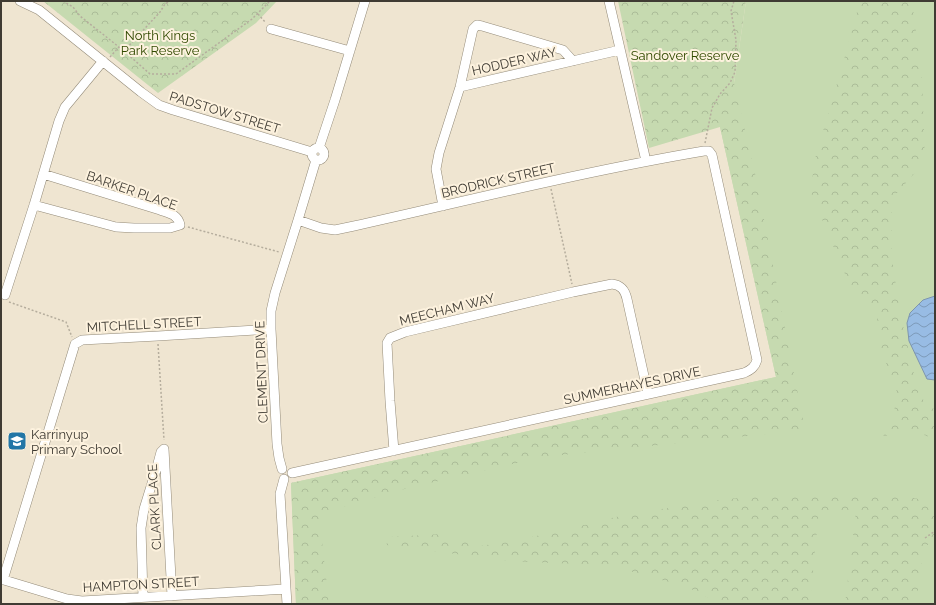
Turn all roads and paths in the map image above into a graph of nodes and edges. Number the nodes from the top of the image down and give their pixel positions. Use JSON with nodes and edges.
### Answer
{"nodes":[{"id":1,"x":20,"y":1,"type":"edge"},
{"id":2,"x":63,"y":1,"type":"edge"},
{"id":3,"x":178,"y":1,"type":"edge"},
{"id":4,"x":270,"y":1,"type":"edge"},
{"id":5,"x":365,"y":1,"type":"edge"},
{"id":6,"x":609,"y":1,"type":"edge"},
{"id":7,"x":734,"y":1,"type":"edge"},
{"id":8,"x":257,"y":14,"type":"junction"},
{"id":9,"x":272,"y":28,"type":"joint"},
{"id":10,"x":119,"y":47,"type":"junction"},
{"id":11,"x":350,"y":50,"type":"junction"},
{"id":12,"x":620,"y":50,"type":"junction"},
{"id":13,"x":124,"y":51,"type":"junction"},
{"id":14,"x":573,"y":61,"type":"junction"},
{"id":15,"x":104,"y":62,"type":"junction"},
{"id":16,"x":460,"y":87,"type":"junction"},
{"id":17,"x":704,"y":151,"type":"junction"},
{"id":18,"x":316,"y":153,"type":"junction"},
{"id":19,"x":646,"y":161,"type":"junction"},
{"id":20,"x":43,"y":174,"type":"junction"},
{"id":21,"x":549,"y":181,"type":"junction"},
{"id":22,"x":34,"y":205,"type":"junction"},
{"id":23,"x":443,"y":206,"type":"junction"},
{"id":24,"x":298,"y":220,"type":"junction"},
{"id":25,"x":180,"y":225,"type":"junction"},
{"id":26,"x":287,"y":255,"type":"junction"},
{"id":27,"x":573,"y":292,"type":"junction"},
{"id":28,"x":4,"y":297,"type":"joint"},
{"id":29,"x":271,"y":329,"type":"junction"},
{"id":30,"x":158,"y":336,"type":"junction"},
{"id":31,"x":75,"y":344,"type":"junction"},
{"id":32,"x":648,"y":394,"type":"junction"},
{"id":33,"x":164,"y":449,"type":"junction"},
{"id":34,"x":394,"y":451,"type":"junction"},
{"id":35,"x":282,"y":469,"type":"junction"},
{"id":36,"x":292,"y":473,"type":"junction"},
{"id":37,"x":284,"y":479,"type":"junction"},
{"id":38,"x":935,"y":531,"type":"edge"},
{"id":39,"x":925,"y":538,"type":"dead end"},
{"id":40,"x":2,"y":579,"type":"edge"},
{"id":41,"x":286,"y":589,"type":"junction"},
{"id":42,"x":172,"y":596,"type":"junction"},
{"id":43,"x":143,"y":597,"type":"junction"},
{"id":44,"x":287,"y":604,"type":"edge"}],
"edges":[{"from":1,"to":15,"type":"street","name":"PADSTOW STREET"},
{"from":2,"to":10,"type":"path"},
{"from":3,"to":13,"type":"path"},
{"from":4,"to":8,"type":"path"},
{"from":5,"to":11,"type":"street","name":"CLEMENT DRIVE"},
{"from":6,"to":12,"type":"street"},
{"from":7,"to":17,"type":"path"},
{"from":8,"to":9,"type":"path"},
{"from":8,"to":13,"type":"path"},
{"from":9,"to":11,"type":"street"},
{"from":10,"to":13,"type":"path"},
{"from":10,"to":15,"type":"path"},
{"from":11,"to":18,"type":"street","name":"CLEMENT DRIVE"},
{"from":12,"to":14,"type":"street","name":"HODDER WAY"},
{"from":12,"to":19,"type":"street"},
{"from":14,"to":16,"type":"street","name":"HODDER WAY"},
{"from":14,"to":16,"type":"street","name":"HODDER WAY"},
{"from":15,"to":18,"type":"street","name":"PADSTOW STREET"},
{"from":15,"to":20,"type":"street"},
{"from":16,"to":23,"type":"street","name":"HODDER WAY"},
{"from":17,"to":19,"type":"street","name":"BRODRICK STREET"},
{"from":17,"to":32,"type":"street","name":"SUMMERHAYES DRIVE"},
{"from":18,"to":24,"type":"street","name":"CLEMENT DRIVE"},
{"from":19,"to":21,"type":"street","name":"BRODRICK STREET"},
{"from":20,"to":22,"type":"street"},
{"from":20,"to":25,"type":"street","name":"BARKER PLACE"},
{"from":21,"to":23,"type":"street","name":"BRODRICK STREET"},
{"from":21,"to":27,"type":"path"},
{"from":22,"to":25,"type":"street","name":"BARKER PLACE"},
{"from":22,"to":28,"type":"street"},
{"from":23,"to":24,"type":"street","name":"BRODRICK STREET"},
{"from":24,"to":26,"type":"street","name":"CLEMENT DRIVE"},
{"from":25,"to":26,"type":"path"},
{"from":26,"to":29,"type":"street","name":"CLEMENT DRIVE"},
{"from":27,"to":32,"type":"street","name":"MEECHAM WAY"},
{"from":27,"to":34,"type":"street","name":"MEECHAM WAY"},
{"from":28,"to":31,"type":"path"},
{"from":29,"to":30,"type":"street","name":"MITCHELL STREET"},
{"from":29,"to":35,"type":"street","name":"CLEMENT DRIVE"},
{"from":30,"to":31,"type":"street","name":"MITCHELL STREET"},
{"from":30,"to":33,"type":"path"},
{"from":31,"to":40,"type":"street","name":"MITCHELL STREET"},
{"from":32,"to":34,"type":"street","name":"SUMMERHAYES DRIVE"},
{"from":33,"to":42,"type":"street","name":"CLARK PLACE"},
{"from":33,"to":43,"type":"street","name":"CLARK PLACE"},
{"from":34,"to":36,"type":"street","name":"SUMMERHAYES DRIVE"},
{"from":35,"to":36,"type":"street"},
{"from":35,"to":37,"type":"street"},
{"from":36,"to":37,"type":"street"},
{"from":37,"to":41,"type":"street"},
{"from":38,"to":39,"type":"path"},
{"from":40,"to":43,"type":"street","name":"HAMPTON STREET"},
{"from":41,"to":42,"type":"street","name":"HAMPTON STREET"},
{"from":41,"to":44,"type":"street"},
{"from":42,"to":43,"type":"street","name":"HAMPTON STREET"}]}
